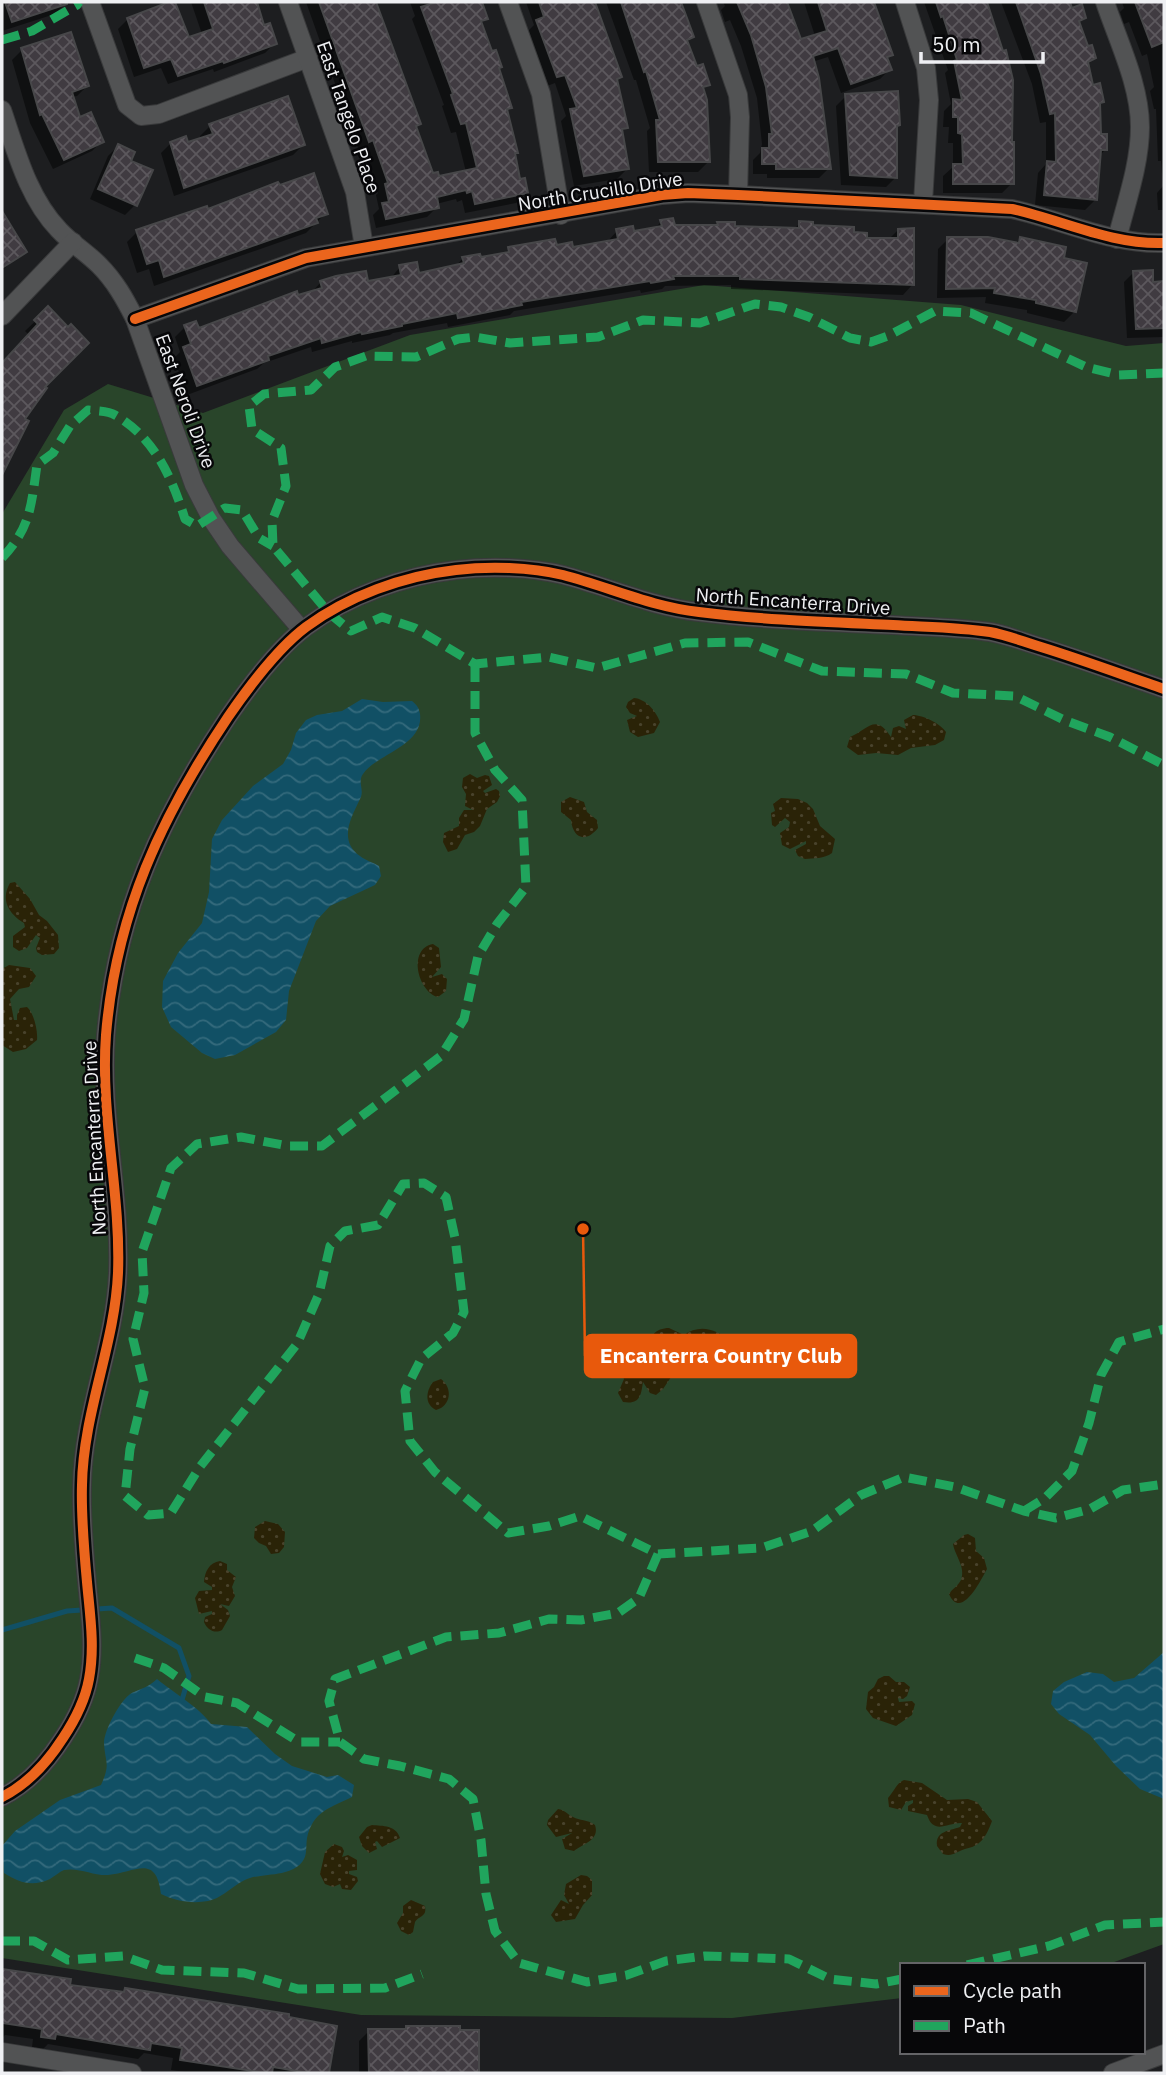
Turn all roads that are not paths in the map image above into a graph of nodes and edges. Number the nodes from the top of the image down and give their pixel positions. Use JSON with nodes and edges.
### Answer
{"nodes":[{"id":1,"x":90,"y":2,"type":"edge"},
{"id":2,"x":288,"y":2,"type":"edge"},
{"id":3,"x":508,"y":2,"type":"edge"},
{"id":4,"x":706,"y":2,"type":"edge"},
{"id":5,"x":905,"y":2,"type":"edge"},
{"id":6,"x":1105,"y":2,"type":"edge"},
{"id":7,"x":307,"y":58,"type":"junction"},
{"id":8,"x":2,"y":110,"type":"edge"},
{"id":9,"x":738,"y":195,"type":"junction"},
{"id":10,"x":923,"y":203,"type":"junction"},
{"id":11,"x":561,"y":215,"type":"junction"},
{"id":12,"x":1117,"y":239,"type":"junction"},
{"id":13,"x":73,"y":242,"type":"junction"},
{"id":14,"x":1164,"y":243,"type":"edge"},
{"id":15,"x":364,"y":247,"type":"junction"},
{"id":16,"x":2,"y":316,"type":"edge"},
{"id":17,"x":135,"y":319,"type":"junction"},
{"id":18,"x":302,"y":630,"type":"junction"},
{"id":19,"x":1164,"y":689,"type":"edge"},
{"id":20,"x":2,"y":1797,"type":"edge"},
{"id":21,"x":2,"y":2052,"type":"edge"},
{"id":22,"x":1164,"y":2054,"type":"edge"},
{"id":23,"x":132,"y":2073,"type":"edge"},
{"id":24,"x":1113,"y":2073,"type":"edge"}],
"edges":[{"from":1,"to":7,"type":"street"},
{"from":2,"to":7,"type":"street","name":"East Tangelo Place"},
{"from":3,"to":11,"type":"street"},
{"from":4,"to":9,"type":"street"},
{"from":5,"to":10,"type":"street"},
{"from":6,"to":12,"type":"street"},
{"from":7,"to":15,"type":"street","name":"East Tangelo Place"},
{"from":8,"to":13,"type":"street","name":"East Neroli Drive"},
{"from":9,"to":10,"type":"street","name":"North Crucillo Drive"},
{"from":9,"to":11,"type":"street","name":"North Crucillo Drive"},
{"from":10,"to":12,"type":"street","name":"North Crucillo Drive"},
{"from":11,"to":15,"type":"street","name":"North Crucillo Drive"},
{"from":12,"to":14,"type":"street","name":"North Crucillo Drive"},
{"from":13,"to":16,"type":"street"},
{"from":13,"to":17,"type":"street","name":"East Neroli Drive"},
{"from":15,"to":17,"type":"street","name":"North Crucillo Drive"},
{"from":17,"to":18,"type":"street","name":"East Neroli Drive"},
{"from":18,"to":19,"type":"street","name":"North Encanterra Drive"},
{"from":18,"to":20,"type":"street","name":"North Encanterra Drive"},
{"from":21,"to":23,"type":"street"},
{"from":22,"to":24,"type":"street"}]}
